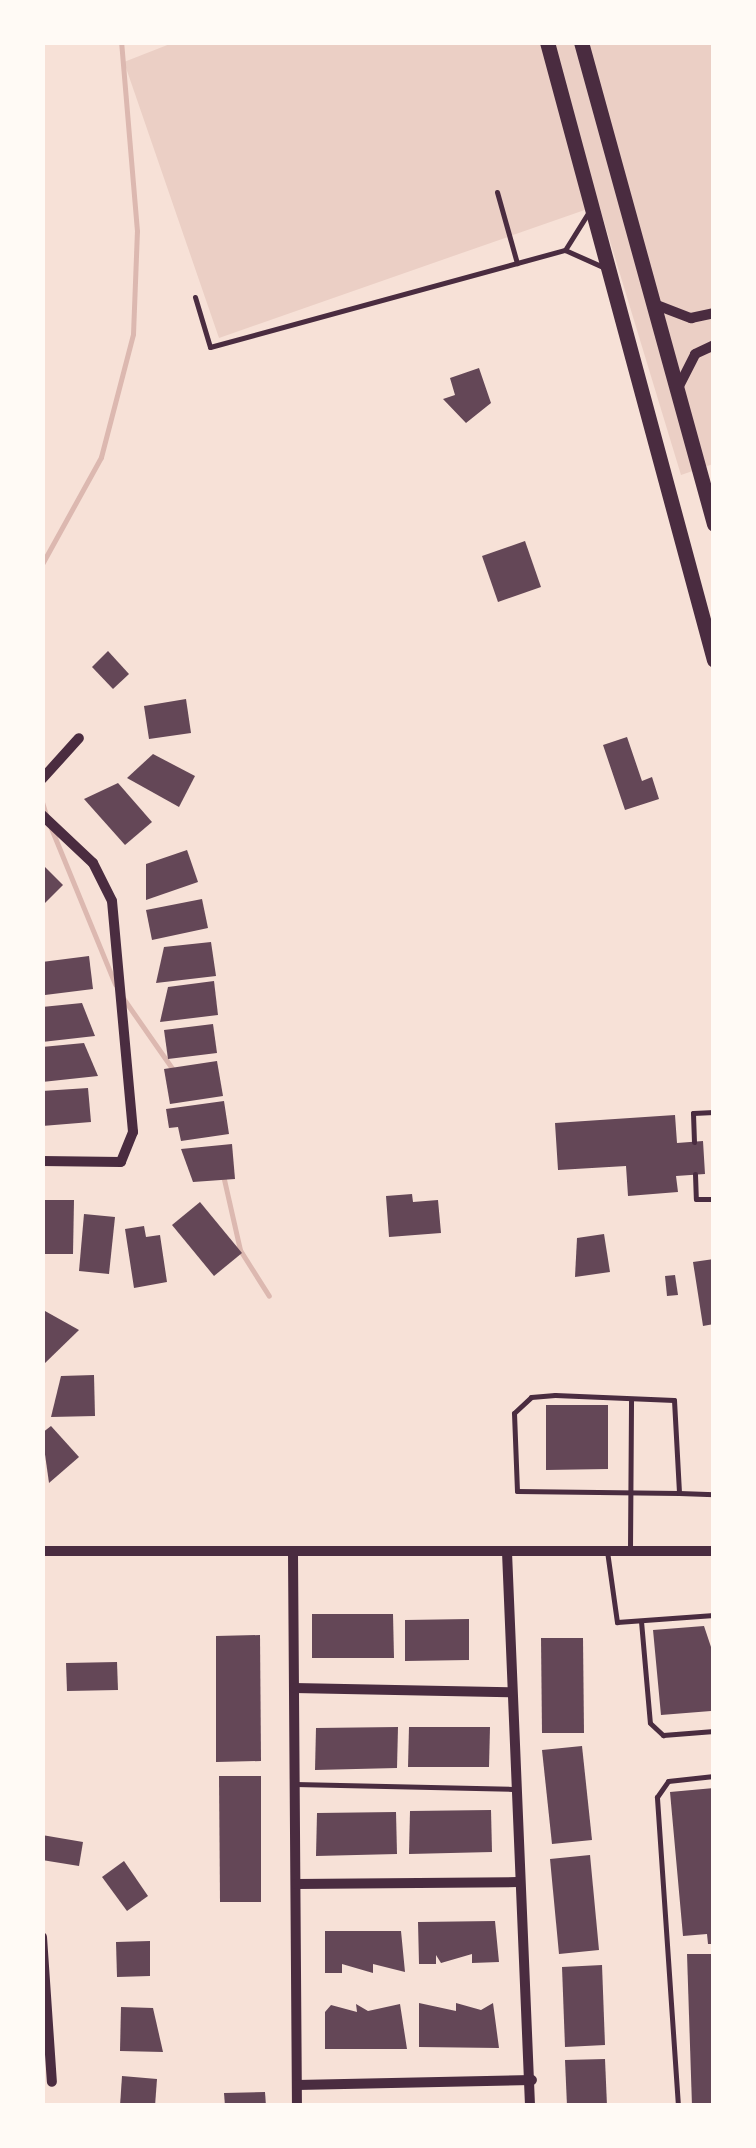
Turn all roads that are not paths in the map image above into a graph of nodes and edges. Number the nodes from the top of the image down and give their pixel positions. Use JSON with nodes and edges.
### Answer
{"nodes":[{"id":1,"x":547,"y":42,"type":"edge"},
{"id":2,"x":581,"y":42,"type":"edge"},
{"id":3,"x":497,"y":192,"type":"dead end"},
{"id":4,"x":594,"y":204,"type":"junction"},
{"id":5,"x":565,"y":250,"type":"junction"},
{"id":6,"x":517,"y":263,"type":"junction"},
{"id":7,"x":612,"y":272,"type":"junction"},
{"id":8,"x":195,"y":297,"type":"dead end"},
{"id":9,"x":654,"y":304,"type":"junction"},
{"id":10,"x":714,"y":314,"type":"edge"},
{"id":11,"x":714,"y":344,"type":"edge"},
{"id":12,"x":678,"y":388,"type":"junction"},
{"id":13,"x":714,"y":524,"type":"edge"},
{"id":14,"x":714,"y":660,"type":"edge"},
{"id":15,"x":79,"y":738,"type":"dead end"},
{"id":16,"x":42,"y":779,"type":"edge"},
{"id":17,"x":42,"y":815,"type":"edge"},
{"id":18,"x":714,"y":1112,"type":"edge"},
{"id":19,"x":694,"y":1142,"type":"dead end"},
{"id":20,"x":42,"y":1161,"type":"edge"},
{"id":21,"x":696,"y":1174,"type":"dead end"},
{"id":22,"x":714,"y":1199,"type":"edge"},
{"id":23,"x":631,"y":1400,"type":"junction"},
{"id":24,"x":629,"y":1493,"type":"junction"},
{"id":25,"x":679,"y":1493,"type":"junction"},
{"id":26,"x":714,"y":1494,"type":"edge"},
{"id":27,"x":42,"y":1551,"type":"edge"},
{"id":28,"x":607,"y":1551,"type":"junction"},
{"id":29,"x":714,"y":1551,"type":"edge"},
{"id":30,"x":507,"y":1552,"type":"junction"},
{"id":31,"x":630,"y":1552,"type":"junction"},
{"id":32,"x":293,"y":1553,"type":"junction"},
{"id":33,"x":714,"y":1615,"type":"edge"},
{"id":34,"x":642,"y":1621,"type":"junction"},
{"id":35,"x":294,"y":1688,"type":"junction"},
{"id":36,"x":510,"y":1692,"type":"junction"},
{"id":37,"x":714,"y":1731,"type":"edge"},
{"id":38,"x":714,"y":1776,"type":"edge"},
{"id":39,"x":295,"y":1784,"type":"junction"},
{"id":40,"x":512,"y":1788,"type":"junction"},
{"id":41,"x":517,"y":1882,"type":"junction"},
{"id":42,"x":296,"y":1884,"type":"junction"},
{"id":43,"x":42,"y":1936,"type":"edge"},
{"id":44,"x":532,"y":2080,"type":"junction"},
{"id":45,"x":52,"y":2082,"type":"dead end"},
{"id":46,"x":297,"y":2085,"type":"junction"},
{"id":47,"x":298,"y":2106,"type":"edge"},
{"id":48,"x":530,"y":2106,"type":"edge"},
{"id":49,"x":678,"y":2106,"type":"edge"}],
"edges":[{"from":1,"to":4,"type":"main road"},
{"from":2,"to":9,"type":"main road"},
{"from":3,"to":6,"type":"lane"},
{"from":4,"to":5,"type":"lane"},
{"from":4,"to":7,"type":"main road"},
{"from":5,"to":6,"type":"lane"},
{"from":5,"to":7,"type":"lane"},
{"from":6,"to":8,"type":"lane"},
{"from":7,"to":14,"type":"main road"},
{"from":9,"to":10,"type":"street"},
{"from":9,"to":12,"type":"main road"},
{"from":11,"to":12,"type":"street"},
{"from":12,"to":13,"type":"main road"},
{"from":15,"to":16,"type":"street"},
{"from":17,"to":20,"type":"street"},
{"from":18,"to":19,"type":"lane"},
{"from":21,"to":22,"type":"lane"},
{"from":23,"to":24,"type":"lane"},
{"from":23,"to":24,"type":"lane"},
{"from":23,"to":25,"type":"lane"},
{"from":24,"to":25,"type":"lane"},
{"from":24,"to":31,"type":"lane"},
{"from":25,"to":26,"type":"lane"},
{"from":27,"to":32,"type":"street"},
{"from":28,"to":30,"type":"street"},
{"from":28,"to":31,"type":"street"},
{"from":28,"to":34,"type":"lane"},
{"from":29,"to":31,"type":"street"},
{"from":30,"to":32,"type":"street"},
{"from":30,"to":36,"type":"street"},
{"from":32,"to":35,"type":"street"},
{"from":33,"to":34,"type":"lane"},
{"from":34,"to":37,"type":"lane"},
{"from":35,"to":36,"type":"street"},
{"from":35,"to":39,"type":"street"},
{"from":36,"to":40,"type":"street"},
{"from":38,"to":49,"type":"lane"},
{"from":39,"to":40,"type":"lane"},
{"from":39,"to":42,"type":"street"},
{"from":40,"to":41,"type":"street"},
{"from":41,"to":42,"type":"street"},
{"from":41,"to":44,"type":"street"},
{"from":42,"to":46,"type":"street"},
{"from":43,"to":45,"type":"street"},
{"from":44,"to":46,"type":"street"},
{"from":44,"to":48,"type":"street"},
{"from":46,"to":47,"type":"street"}]}
